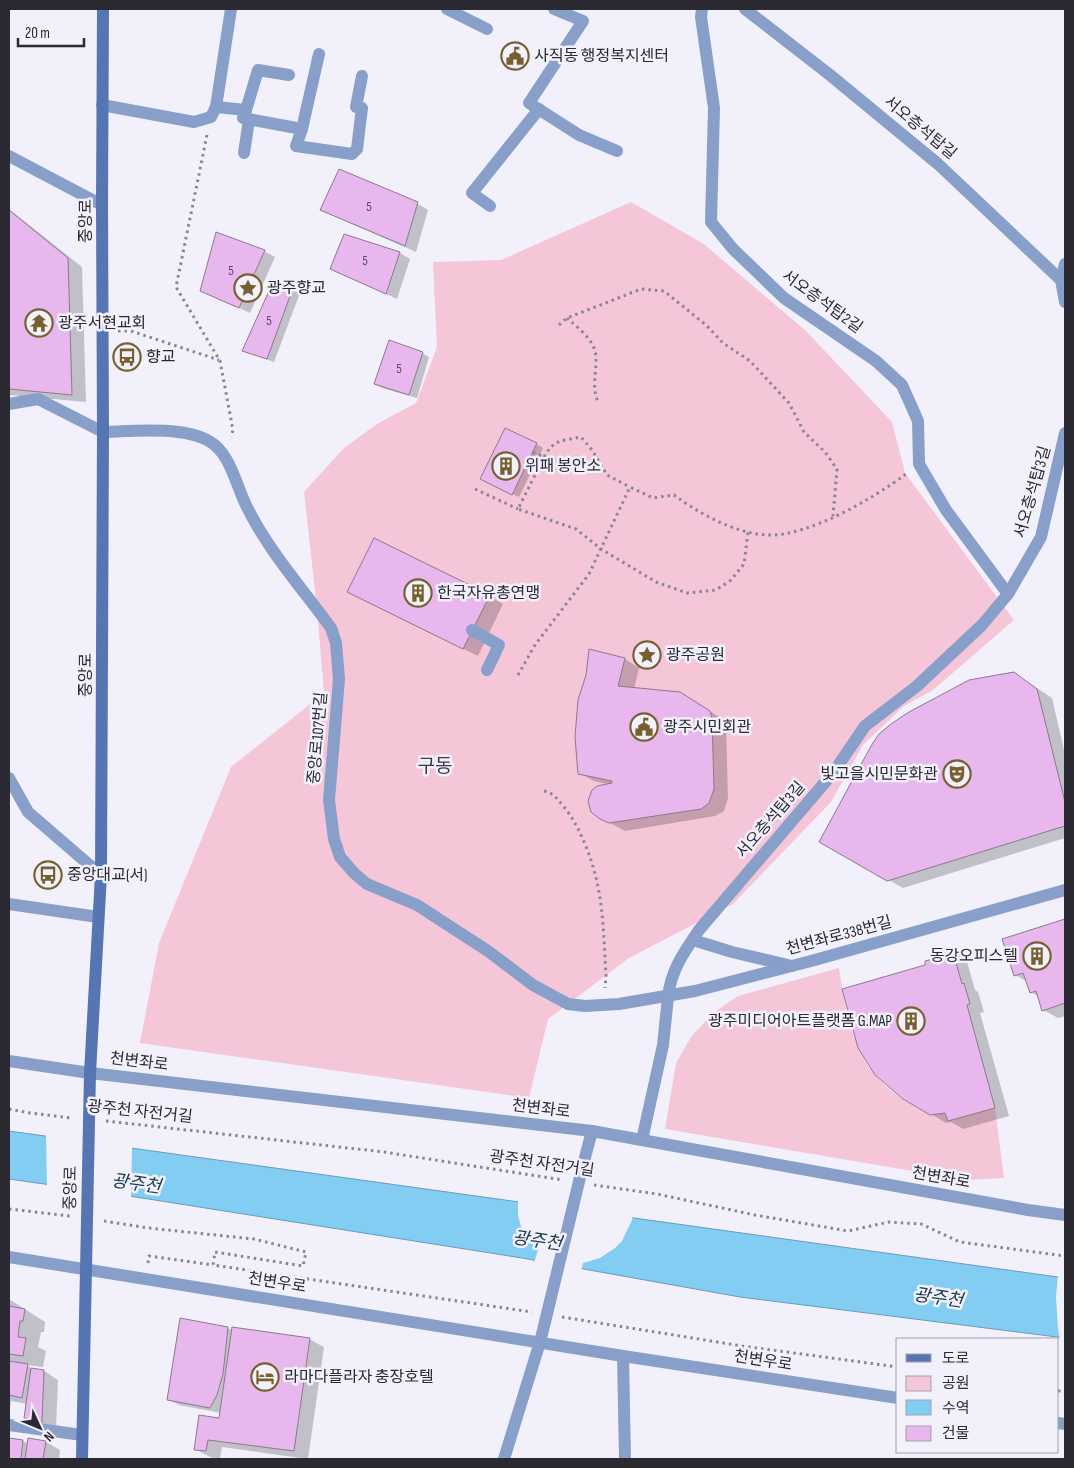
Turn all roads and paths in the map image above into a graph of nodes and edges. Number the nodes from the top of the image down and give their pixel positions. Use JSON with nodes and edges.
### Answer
{"nodes":[{"id":1,"x":103,"y":9,"type":"edge"},
{"id":2,"x":231,"y":9,"type":"edge"},
{"id":3,"x":447,"y":9,"type":"edge"},
{"id":4,"x":554,"y":9,"type":"edge"},
{"id":5,"x":702,"y":9,"type":"edge"},
{"id":6,"x":745,"y":9,"type":"edge"},
{"id":7,"x":487,"y":29,"type":"dead end"},
{"id":8,"x":319,"y":54,"type":"dead end"},
{"id":9,"x":289,"y":75,"type":"dead end"},
{"id":10,"x":362,"y":76,"type":"dead end"},
{"id":11,"x":102,"y":104,"type":"junction"},
{"id":12,"x":539,"y":109,"type":"junction"},
{"id":13,"x":214,"y":112,"type":"junction"},
{"id":14,"x":247,"y":115,"type":"junction"},
{"id":15,"x":302,"y":129,"type":"junction"},
{"id":16,"x":617,"y":151,"type":"dead end"},
{"id":17,"x":244,"y":154,"type":"dead end"},
{"id":18,"x":9,"y":156,"type":"edge"},
{"id":19,"x":102,"y":206,"type":"junction"},
{"id":20,"x":490,"y":206,"type":"dead end"},
{"id":21,"x":1065,"y":264,"type":"edge"},
{"id":22,"x":1063,"y":282,"type":"edge"},
{"id":23,"x":1065,"y":302,"type":"edge"},
{"id":24,"x":567,"y":318,"type":"junction"},
{"id":25,"x":559,"y":325,"type":"dead end"},
{"id":26,"x":102,"y":331,"type":"junction"},
{"id":27,"x":220,"y":360,"type":"junction"},
{"id":28,"x":598,"y":402,"type":"dead end"},
{"id":29,"x":9,"y":404,"type":"edge"},
{"id":30,"x":103,"y":432,"type":"junction"},
{"id":31,"x":1065,"y":434,"type":"edge"},
{"id":32,"x":533,"y":452,"type":"dead end"},
{"id":33,"x":544,"y":457,"type":"junction"},
{"id":34,"x":225,"y":458,"type":"junction"},
{"id":35,"x":920,"y":464,"type":"junction"},
{"id":36,"x":630,"y":487,"type":"junction"},
{"id":37,"x":475,"y":489,"type":"dead end"},
{"id":38,"x":518,"y":509,"type":"junction"},
{"id":39,"x":833,"y":517,"type":"junction"},
{"id":40,"x":748,"y":532,"type":"junction"},
{"id":41,"x":601,"y":549,"type":"junction"},
{"id":42,"x":1008,"y":594,"type":"junction"},
{"id":43,"x":472,"y":630,"type":"dead end"},
{"id":44,"x":487,"y":670,"type":"dead end"},
{"id":45,"x":518,"y":675,"type":"dead end"},
{"id":46,"x":9,"y":779,"type":"edge"},
{"id":47,"x":544,"y":791,"type":"dead end"},
{"id":48,"x":101,"y":875,"type":"junction"},
{"id":49,"x":1065,"y":890,"type":"edge"},
{"id":50,"x":9,"y":904,"type":"edge"},
{"id":51,"x":98,"y":917,"type":"junction"},
{"id":52,"x":692,"y":940,"type":"junction"},
{"id":53,"x":792,"y":966,"type":"junction"},
{"id":54,"x":668,"y":996,"type":"junction"},
{"id":55,"x":619,"y":1004,"type":"joint"},
{"id":56,"x":602,"y":1006,"type":"junction"},
{"id":57,"x":9,"y":1061,"type":"edge"},
{"id":58,"x":90,"y":1073,"type":"junction"},
{"id":59,"x":9,"y":1109,"type":"edge"},
{"id":60,"x":76,"y":1118,"type":"dead end"},
{"id":61,"x":104,"y":1121,"type":"dead end"},
{"id":62,"x":592,"y":1131,"type":"junction"},
{"id":63,"x":642,"y":1140,"type":"junction"},
{"id":64,"x":569,"y":1181,"type":"dead end"},
{"id":65,"x":588,"y":1184,"type":"dead end"},
{"id":66,"x":9,"y":1209,"type":"edge"},
{"id":67,"x":1065,"y":1215,"type":"edge"},
{"id":68,"x":74,"y":1217,"type":"dead end"},
{"id":69,"x":102,"y":1221,"type":"dead end"},
{"id":70,"x":215,"y":1252,"type":"dead end"},
{"id":71,"x":1065,"y":1256,"type":"edge"},
{"id":72,"x":9,"y":1257,"type":"edge"},
{"id":73,"x":213,"y":1266,"type":"dead end"},
{"id":74,"x":86,"y":1269,"type":"junction"},
{"id":75,"x":145,"y":1278,"type":"junction"},
{"id":76,"x":540,"y":1342,"type":"junction"},
{"id":77,"x":622,"y":1356,"type":"junction"},
{"id":78,"x":896,"y":1398,"type":"edge"},
{"id":79,"x":9,"y":1425,"type":"edge"},
{"id":80,"x":82,"y":1436,"type":"junction"},
{"id":81,"x":82,"y":1459,"type":"edge"},
{"id":82,"x":504,"y":1459,"type":"edge"},
{"id":83,"x":625,"y":1459,"type":"edge"}],
"edges":[{"from":1,"to":11,"type":"main road","name":"중앙로"},
{"from":2,"to":13,"type":"street"},
{"from":3,"to":7,"type":"street"},
{"from":4,"to":12,"type":"street"},
{"from":5,"to":35,"type":"street","name":"서오층석탑2길"},
{"from":6,"to":22,"type":"street","name":"서오층석탑길"},
{"from":8,"to":15,"type":"street"},
{"from":9,"to":14,"type":"street"},
{"from":10,"to":15,"type":"street"},
{"from":11,"to":13,"type":"street"},
{"from":11,"to":19,"type":"main road","name":"중앙로"},
{"from":12,"to":16,"type":"street"},
{"from":12,"to":20,"type":"street"},
{"from":13,"to":14,"type":"street"},
{"from":13,"to":27,"type":"path"},
{"from":14,"to":15,"type":"street"},
{"from":14,"to":17,"type":"street"},
{"from":18,"to":19,"type":"street"},
{"from":19,"to":26,"type":"main road","name":"중앙로"},
{"from":21,"to":22,"type":"street"},
{"from":22,"to":23,"type":"street"},
{"from":24,"to":25,"type":"path"},
{"from":24,"to":28,"type":"path"},
{"from":24,"to":39,"type":"path"},
{"from":26,"to":27,"type":"path"},
{"from":26,"to":30,"type":"main road","name":"중앙로"},
{"from":27,"to":34,"type":"path"},
{"from":29,"to":30,"type":"street"},
{"from":30,"to":34,"type":"street","name":"중앙로107번길"},
{"from":30,"to":48,"type":"main road","name":"중앙로"},
{"from":31,"to":42,"type":"street","name":"서오층석탑3길"},
{"from":32,"to":33,"type":"path"},
{"from":33,"to":36,"type":"path"},
{"from":33,"to":38,"type":"path"},
{"from":34,"to":56,"type":"street","name":"중앙로107번길"},
{"from":35,"to":39,"type":"path"},
{"from":35,"to":42,"type":"street","name":"서오층석탑2길"},
{"from":36,"to":40,"type":"path"},
{"from":36,"to":41,"type":"path"},
{"from":37,"to":38,"type":"path"},
{"from":38,"to":41,"type":"path"},
{"from":39,"to":40,"type":"path"},
{"from":40,"to":41,"type":"path"},
{"from":41,"to":45,"type":"path"},
{"from":42,"to":52,"type":"street","name":"서오층석탑3길"},
{"from":43,"to":44,"type":"street"},
{"from":46,"to":48,"type":"street"},
{"from":47,"to":56,"type":"path"},
{"from":48,"to":51,"type":"main road","name":"중앙로"},
{"from":49,"to":53,"type":"street","name":"천변좌로338번길"},
{"from":50,"to":51,"type":"street"},
{"from":51,"to":58,"type":"main road","name":"중앙로"},
{"from":52,"to":53,"type":"street"},
{"from":52,"to":54,"type":"street","name":"서오층석탑3길"},
{"from":53,"to":54,"type":"street","name":"천변좌로338번길"},
{"from":54,"to":55,"type":"street","name":"천변좌로338번길"},
{"from":54,"to":63,"type":"street","name":"서오층석탑3길"},
{"from":55,"to":56,"type":"street","name":"중앙로107번길"},
{"from":57,"to":58,"type":"street","name":"천변좌로"},
{"from":58,"to":62,"type":"street","name":"천변좌로"},
{"from":58,"to":74,"type":"main road","name":"중앙로","bridge":true},
{"from":59,"to":60,"type":"path","name":"광주천 자전거길"},
{"from":61,"to":64,"type":"path","name":"광주천 자전거길"},
{"from":62,"to":63,"type":"street","name":"천변좌로"},
{"from":62,"to":76,"type":"street","bridge":true},
{"from":63,"to":67,"type":"street","name":"천변좌로"},
{"from":65,"to":71,"type":"path","name":"광주천 자전거길"},
{"from":66,"to":68,"type":"path"},
{"from":69,"to":70,"type":"path"},
{"from":72,"to":74,"type":"street","name":"천변우로"},
{"from":73,"to":75,"type":"path"},
{"from":74,"to":75,"type":"street","name":"천변우로"},
{"from":74,"to":80,"type":"main road","name":"중앙로"},
{"from":75,"to":76,"type":"street","name":"천변우로"},
{"from":76,"to":77,"type":"street","name":"천변우로"},
{"from":76,"to":82,"type":"street"},
{"from":77,"to":78,"type":"street","name":"천변우로"},
{"from":77,"to":83,"type":"street"},
{"from":79,"to":80,"type":"street"},
{"from":80,"to":81,"type":"main road","name":"중앙로"}]}
